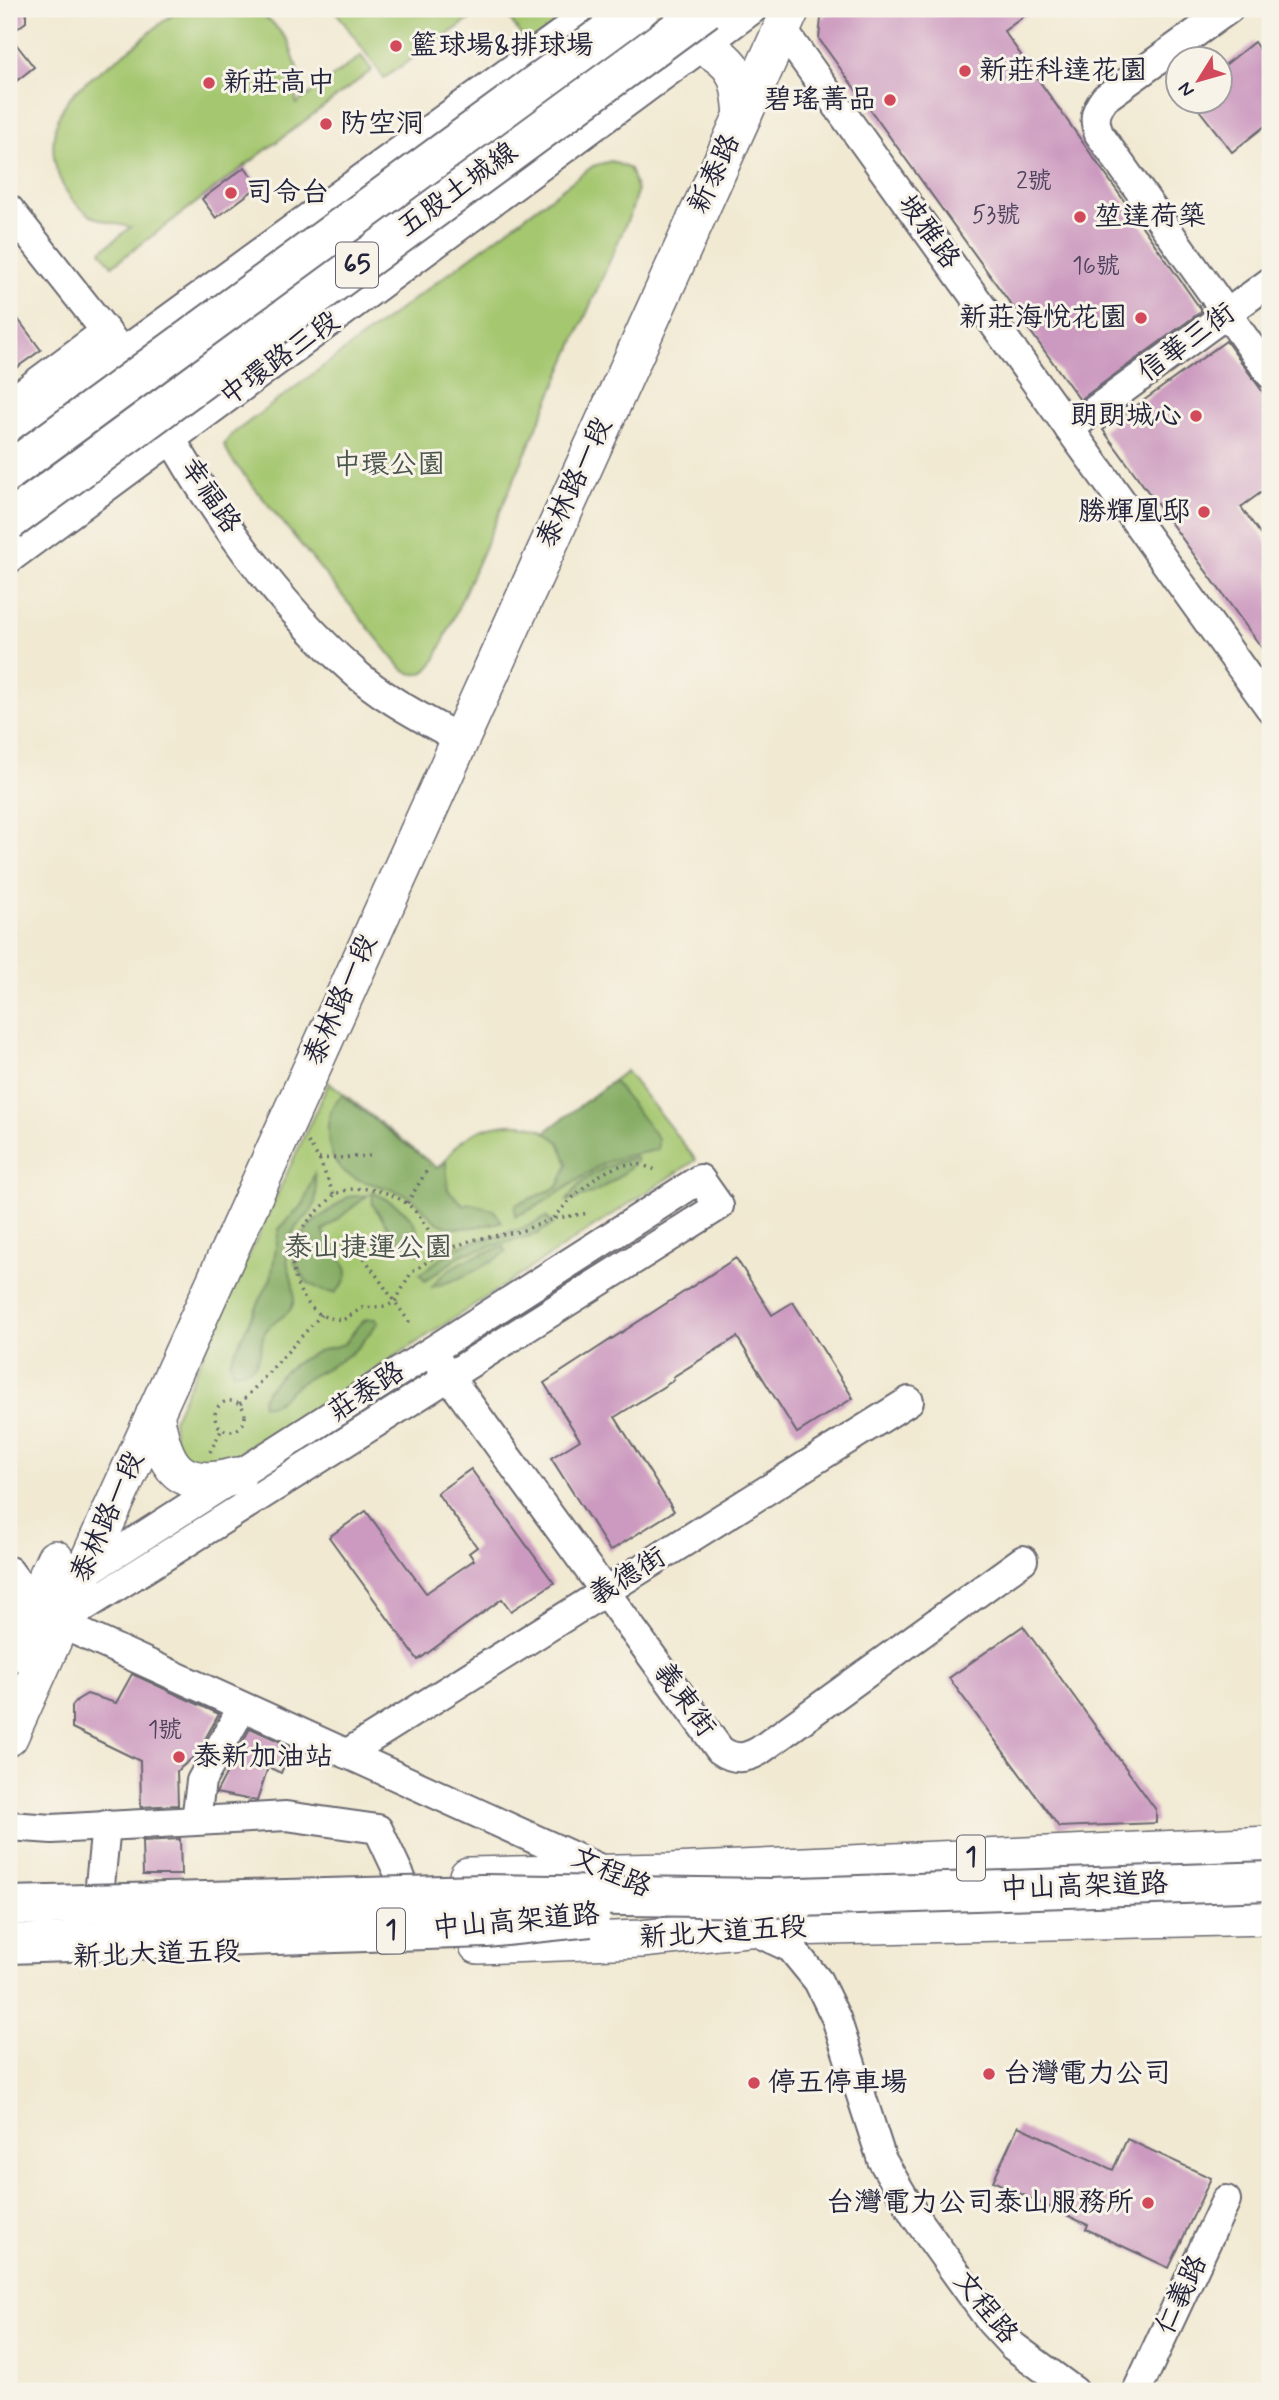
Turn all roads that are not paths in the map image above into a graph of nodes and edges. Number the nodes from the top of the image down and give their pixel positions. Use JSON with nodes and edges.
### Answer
{"nodes":[{"id":1,"x":595,"y":9,"type":"edge"},
{"id":2,"x":639,"y":9,"type":"edge"},
{"id":3,"x":706,"y":9,"type":"edge"},
{"id":4,"x":1229,"y":9,"type":"edge"},
{"id":5,"x":776,"y":16,"type":"edge"},
{"id":6,"x":704,"y":46,"type":"junction"},
{"id":7,"x":743,"y":115,"type":"junction"},
{"id":8,"x":9,"y":209,"type":"edge"},
{"id":9,"x":674,"y":263,"type":"joint"},
{"id":10,"x":1270,"y":282,"type":"edge"},
{"id":11,"x":1227,"y":314,"type":"junction"},
{"id":12,"x":114,"y":341,"type":"junction"},
{"id":13,"x":1270,"y":374,"type":"edge"},
{"id":14,"x":9,"y":403,"type":"edge"},
{"id":15,"x":1069,"y":429,"type":"junction"},
{"id":16,"x":9,"y":435,"type":"edge"},
{"id":17,"x":171,"y":439,"type":"junction"},
{"id":18,"x":9,"y":471,"type":"edge"},
{"id":19,"x":9,"y":522,"type":"edge"},
{"id":20,"x":9,"y":559,"type":"edge"},
{"id":21,"x":1270,"y":708,"type":"edge"},
{"id":22,"x":458,"y":738,"type":"junction"},
{"id":23,"x":431,"y":1351,"type":"junction"},
{"id":24,"x":448,"y":1377,"type":"junction"},
{"id":25,"x":909,"y":1401,"type":"dead end"},
{"id":26,"x":155,"y":1413,"type":"junction"},
{"id":27,"x":223,"y":1465,"type":"junction"},
{"id":28,"x":1023,"y":1560,"type":"dead end"},
{"id":29,"x":69,"y":1567,"type":"junction"},
{"id":30,"x":9,"y":1572,"type":"edge"},
{"id":31,"x":604,"y":1592,"type":"junction"},
{"id":32,"x":46,"y":1614,"type":"junction"},
{"id":33,"x":12,"y":1653,"type":"dead end"},
{"id":34,"x":242,"y":1708,"type":"junction"},
{"id":35,"x":9,"y":1737,"type":"edge"},
{"id":36,"x":346,"y":1754,"type":"junction"},
{"id":37,"x":196,"y":1820,"type":"junction"},
{"id":38,"x":106,"y":1825,"type":"junction"},
{"id":39,"x":9,"y":1826,"type":"edge"},
{"id":40,"x":1270,"y":1845,"type":"edge"},
{"id":41,"x":1270,"y":1853,"type":"edge"},
{"id":42,"x":610,"y":1873,"type":"junction"},
{"id":43,"x":401,"y":1878,"type":"junction"},
{"id":44,"x":304,"y":1880,"type":"junction"},
{"id":45,"x":1270,"y":1881,"type":"edge"},
{"id":46,"x":100,"y":1885,"type":"junction"},
{"id":47,"x":9,"y":1887,"type":"edge"},
{"id":48,"x":771,"y":1898,"type":"junction"},
{"id":49,"x":1270,"y":1904,"type":"edge"},
{"id":50,"x":9,"y":1906,"type":"edge"},
{"id":51,"x":1270,"y":1916,"type":"edge"},
{"id":52,"x":747,"y":1928,"type":"junction"},
{"id":53,"x":9,"y":1944,"type":"edge"},
{"id":54,"x":305,"y":1950,"type":"junction"},
{"id":55,"x":9,"y":1959,"type":"edge"},
{"id":56,"x":1226,"y":2200,"type":"dead end"},
{"id":57,"x":1074,"y":2391,"type":"edge"},
{"id":58,"x":1137,"y":2391,"type":"edge"}],
"edges":[{"from":1,"to":12,"type":"street"},
{"from":2,"to":18,"type":"highway","name":"五股土城線","number":"65","bridge":true},
{"from":3,"to":19,"type":"highway","name":"五股土城線","number":"65","bridge":true},
{"from":4,"to":11,"type":"street"},
{"from":5,"to":6,"type":"street","name":"中環路三段"},
{"from":5,"to":7,"type":"main road","name":"新泰路"},
{"from":5,"to":15,"type":"street","name":"坡雅路"},
{"from":6,"to":7,"type":"main road"},
{"from":6,"to":17,"type":"street","name":"中環路三段"},
{"from":7,"to":9,"type":"main road","name":"新泰路"},
{"from":8,"to":12,"type":"street","name":"幸福路"},
{"from":9,"to":22,"type":"main road","name":"泰林路一段"},
{"from":10,"to":11,"type":"street","name":"信華三街"},
{"from":11,"to":13,"type":"street"},
{"from":11,"to":15,"type":"street","name":"信華三街"},
{"from":12,"to":14,"type":"street"},
{"from":12,"to":16,"type":"street"},
{"from":12,"to":17,"type":"street","name":"幸福路"},
{"from":15,"to":21,"type":"street","name":"坡雅路"},
{"from":17,"to":20,"type":"street","name":"中環路三段"},
{"from":17,"to":22,"type":"street","name":"幸福路"},
{"from":22,"to":26,"type":"main road","name":"泰林路一段"},
{"from":23,"to":24,"type":"street","name":"義東街"},
{"from":23,"to":24,"type":"street","name":"莊泰路"},
{"from":23,"to":27,"type":"street","name":"莊泰路"},
{"from":24,"to":31,"type":"street","name":"義東街"},
{"from":24,"to":32,"type":"street","name":"莊泰路"},
{"from":25,"to":31,"type":"street","name":"義德街"},
{"from":26,"to":27,"type":"main road"},
{"from":26,"to":29,"type":"main road","name":"泰林路一段"},
{"from":27,"to":29,"type":"street","name":"莊泰路"},
{"from":28,"to":31,"type":"street","name":"義東街"},
{"from":29,"to":32,"type":"main road","name":"泰林路一段"},
{"from":30,"to":32,"type":"street"},
{"from":31,"to":36,"type":"street","name":"義德街"},
{"from":32,"to":33,"type":"main road","name":"泰林路一段"},
{"from":32,"to":34,"type":"street","name":"文程路"},
{"from":32,"to":35,"type":"main road","name":"泰林路一段"},
{"from":34,"to":36,"type":"street","name":"文程路"},
{"from":34,"to":37,"type":"street"},
{"from":36,"to":42,"type":"street","name":"文程路"},
{"from":37,"to":38,"type":"street"},
{"from":37,"to":43,"type":"street"},
{"from":38,"to":39,"type":"street"},
{"from":38,"to":46,"type":"street"},
{"from":40,"to":42,"type":"main road","number":"1"},
{"from":41,"to":49,"type":"main road"},
{"from":42,"to":43,"type":"main road","number":"1"},
{"from":42,"to":52,"type":"street","name":"文程路"},
{"from":43,"to":44,"type":"main road","number":"1"},
{"from":44,"to":46,"type":"main road","number":"1"},
{"from":44,"to":54,"type":"main road"},
{"from":45,"to":48,"type":"highway","name":"中山高架道路","number":"1","bridge":true},
{"from":46,"to":47,"type":"main road","number":"1"},
{"from":48,"to":50,"type":"highway","name":"中山高架道路","number":"1","bridge":true},
{"from":48,"to":53,"type":"highway","name":"中山高架道路","number":"1","bridge":true},
{"from":51,"to":52,"type":"main road","name":"新北大道五段","number":"1"},
{"from":52,"to":54,"type":"main road","name":"新北大道五段","number":"1"},
{"from":52,"to":57,"type":"street","name":"文程路"},
{"from":54,"to":55,"type":"main road","name":"新北大道五段","number":"1"},
{"from":56,"to":58,"type":"street","name":"仁義路"}]}
